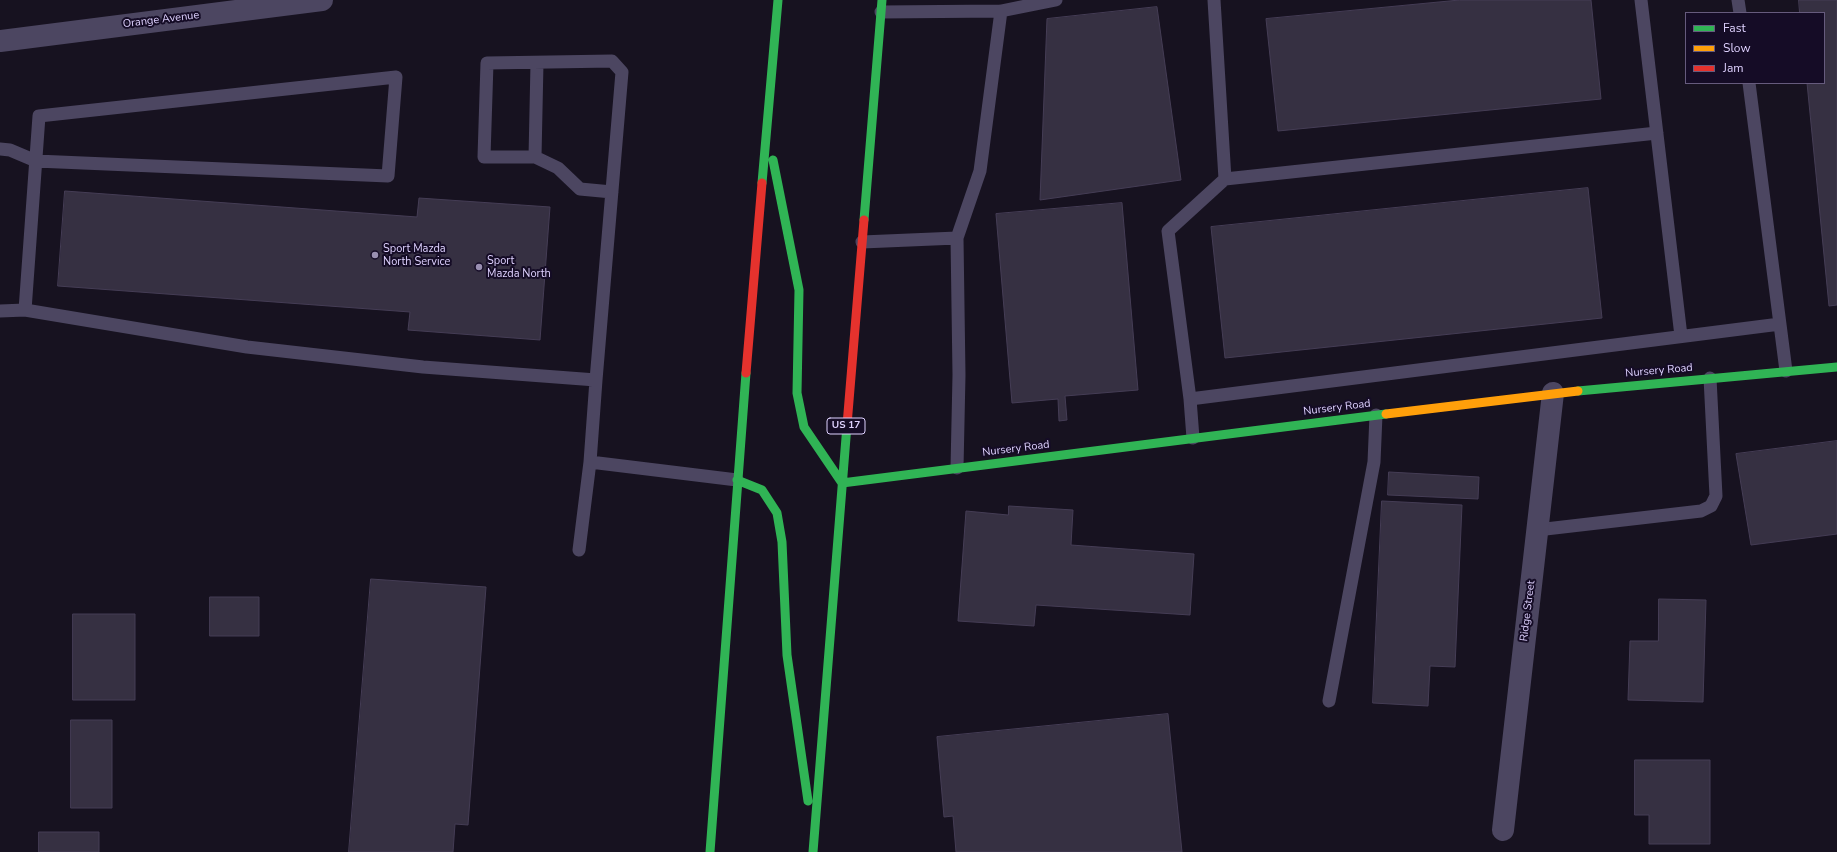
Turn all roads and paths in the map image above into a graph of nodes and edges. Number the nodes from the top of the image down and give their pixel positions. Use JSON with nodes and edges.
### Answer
{"nodes":[{"id":1,"x":322,"y":0,"type":"edge"},
{"id":2,"x":778,"y":0,"type":"edge"},
{"id":3,"x":1056,"y":0,"type":"edge"},
{"id":4,"x":1214,"y":0,"type":"edge"},
{"id":5,"x":1641,"y":0,"type":"edge"},
{"id":6,"x":1738,"y":0,"type":"edge"},
{"id":7,"x":282,"y":2,"type":"edge"},
{"id":8,"x":882,"y":6,"type":"edge"},
{"id":9,"x":1001,"y":11,"type":"junction"},
{"id":10,"x":1740,"y":12,"type":"edge"},
{"id":11,"x":0,"y":41,"type":"edge"},
{"id":12,"x":538,"y":63,"type":"junction"},
{"id":13,"x":1749,"y":84,"type":"edge"},
{"id":14,"x":1657,"y":133,"type":"junction"},
{"id":15,"x":768,"y":135,"type":"junction"},
{"id":16,"x":0,"y":149,"type":"edge"},
{"id":17,"x":535,"y":157,"type":"junction"},
{"id":18,"x":36,"y":161,"type":"junction"},
{"id":19,"x":1224,"y":179,"type":"junction"},
{"id":20,"x":612,"y":192,"type":"junction"},
{"id":21,"x":957,"y":238,"type":"junction"},
{"id":22,"x":862,"y":242,"type":"junction"},
{"id":23,"x":25,"y":310,"type":"junction"},
{"id":24,"x":0,"y":311,"type":"edge"},
{"id":25,"x":1780,"y":324,"type":"junction"},
{"id":26,"x":1681,"y":336,"type":"junction"},
{"id":27,"x":1837,"y":367,"type":"edge"},
{"id":28,"x":1786,"y":371,"type":"junction"},
{"id":29,"x":1710,"y":378,"type":"junction"},
{"id":30,"x":596,"y":380,"type":"junction"},
{"id":31,"x":1553,"y":393,"type":"junction"},
{"id":32,"x":1190,"y":399,"type":"junction"},
{"id":33,"x":1376,"y":415,"type":"junction"},
{"id":34,"x":1193,"y":438,"type":"junction"},
{"id":35,"x":590,"y":462,"type":"junction"},
{"id":36,"x":957,"y":468,"type":"junction"},
{"id":37,"x":737,"y":480,"type":"junction"},
{"id":38,"x":842,"y":483,"type":"junction"},
{"id":39,"x":1537,"y":530,"type":"junction"},
{"id":40,"x":579,"y":550,"type":"dead end"},
{"id":41,"x":1329,"y":701,"type":"dead end"},
{"id":42,"x":1503,"y":830,"type":"dead end"},
{"id":43,"x":814,"y":842,"type":"junction"},
{"id":44,"x":710,"y":852,"type":"edge"},
{"id":45,"x":813,"y":852,"type":"edge"}],
"edges":[{"from":1,"to":7,"type":"street","name":"Orange Avenue"},
{"from":2,"to":15,"type":"main road"},
{"from":3,"to":9,"type":"lane"},
{"from":4,"to":19,"type":"lane"},
{"from":5,"to":14,"type":"lane"},
{"from":6,"to":10,"type":"lane"},
{"from":7,"to":11,"type":"street","name":"Orange Avenue"},
{"from":8,"to":9,"type":"lane"},
{"from":8,"to":22,"type":"main road","number":"US 17"},
{"from":9,"to":21,"type":"lane"},
{"from":12,"to":17,"type":"lane"},
{"from":12,"to":17,"type":"lane"},
{"from":12,"to":20,"type":"lane"},
{"from":13,"to":25,"type":"lane"},
{"from":14,"to":19,"type":"lane"},
{"from":14,"to":26,"type":"lane"},
{"from":15,"to":37,"type":"main road"},
{"from":15,"to":38,"type":"main road"},
{"from":16,"to":18,"type":"lane"},
{"from":17,"to":20,"type":"lane"},
{"from":18,"to":18,"type":"lane"},
{"from":18,"to":23,"type":"lane"},
{"from":19,"to":32,"type":"lane"},
{"from":20,"to":30,"type":"lane"},
{"from":21,"to":22,"type":"lane"},
{"from":21,"to":36,"type":"lane"},
{"from":22,"to":38,"type":"main road","number":"US 17"},
{"from":23,"to":24,"type":"lane"},
{"from":23,"to":30,"type":"lane"},
{"from":25,"to":26,"type":"lane"},
{"from":25,"to":28,"type":"lane"},
{"from":26,"to":32,"type":"lane"},
{"from":27,"to":28,"type":"main road","name":"Nursery Road"},
{"from":28,"to":29,"type":"main road","name":"Nursery Road"},
{"from":29,"to":31,"type":"main road","name":"Nursery Road"},
{"from":29,"to":39,"type":"lane"},
{"from":30,"to":35,"type":"lane"},
{"from":31,"to":33,"type":"main road","name":"Nursery Road"},
{"from":31,"to":39,"type":"street","name":"Ridge Street"},
{"from":32,"to":34,"type":"lane"},
{"from":33,"to":34,"type":"main road","name":"Nursery Road"},
{"from":33,"to":41,"type":"lane"},
{"from":34,"to":36,"type":"main road","name":"Nursery Road"},
{"from":35,"to":37,"type":"lane"},
{"from":35,"to":40,"type":"lane"},
{"from":36,"to":38,"type":"main road","name":"Nursery Road"},
{"from":37,"to":43,"type":"main road"},
{"from":37,"to":44,"type":"main road"},
{"from":38,"to":43,"type":"main road","number":"US 17"},
{"from":39,"to":42,"type":"street","name":"Ridge Street"},
{"from":43,"to":45,"type":"main road","number":"US 17"}]}
